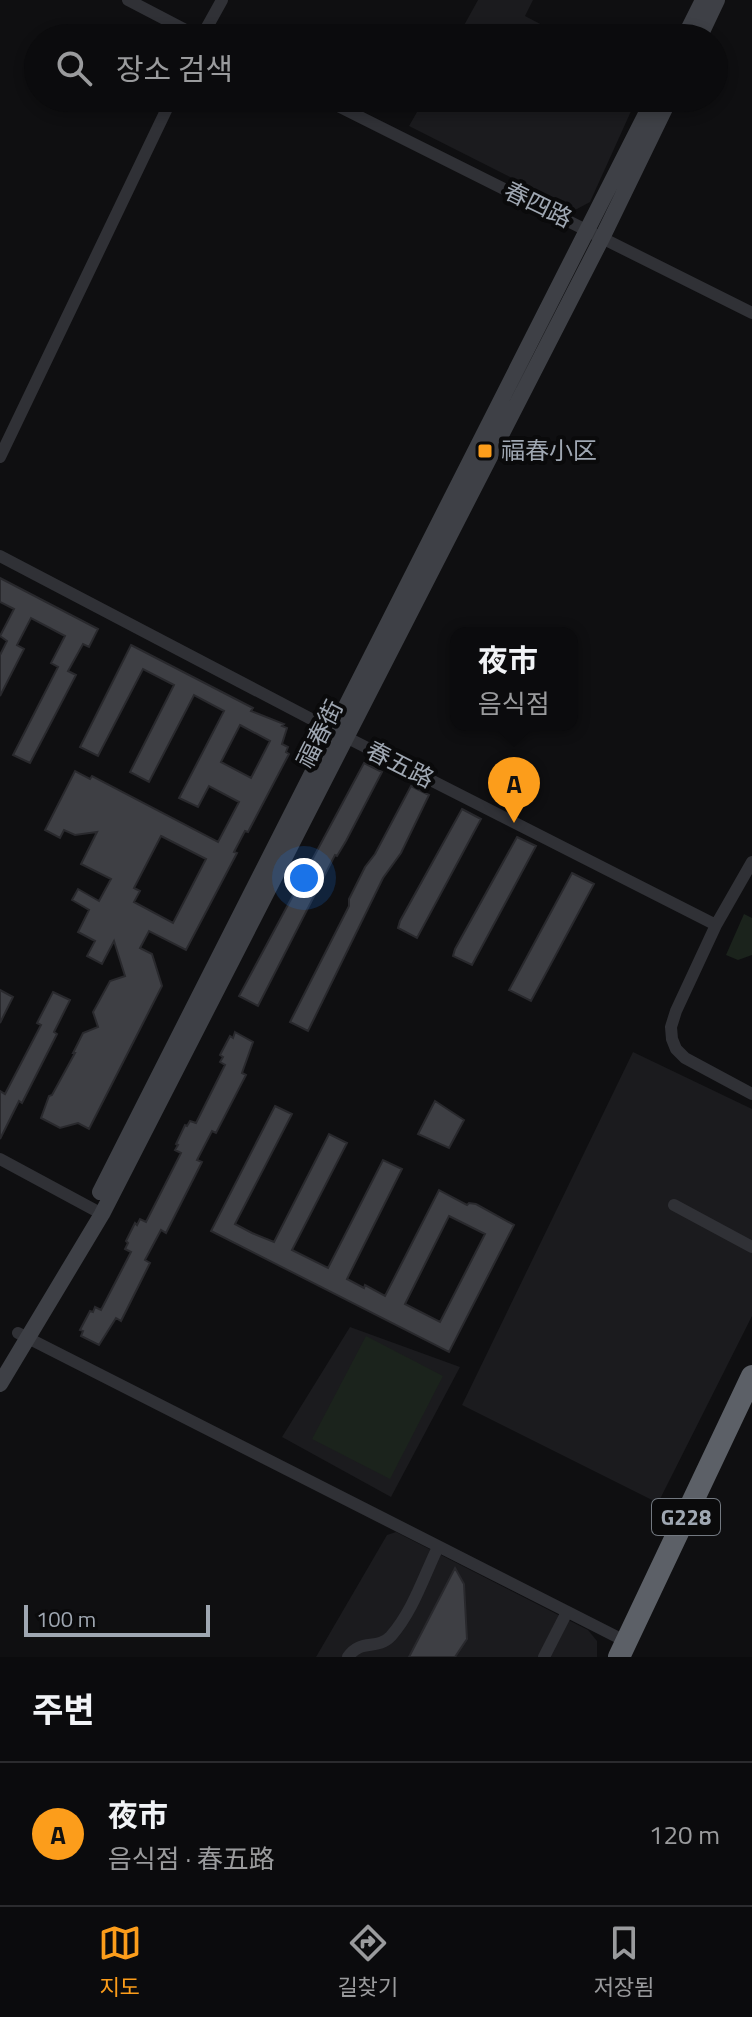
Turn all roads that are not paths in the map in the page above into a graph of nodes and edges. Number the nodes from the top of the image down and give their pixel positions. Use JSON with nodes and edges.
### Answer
{"nodes":[{"id":1,"x":128,"y":0,"type":"edge"},
{"id":2,"x":222,"y":0,"type":"edge"},
{"id":3,"x":703,"y":0,"type":"edge"},
{"id":4,"x":717,"y":0,"type":"edge"},
{"id":5,"x":174,"y":24,"type":"edge"},
{"id":6,"x":209,"y":24,"type":"edge"},
{"id":7,"x":691,"y":24,"type":"edge"},
{"id":8,"x":706,"y":24,"type":"edge"},
{"id":9,"x":165,"y":112,"type":"edge"},
{"id":10,"x":350,"y":112,"type":"edge"},
{"id":11,"x":648,"y":112,"type":"edge"},
{"id":12,"x":662,"y":112,"type":"edge"},
{"id":13,"x":595,"y":233,"type":"junction"},
{"id":14,"x":752,"y":313,"type":"edge"},
{"id":15,"x":0,"y":457,"type":"edge"},
{"id":16,"x":0,"y":556,"type":"edge"},
{"id":17,"x":340,"y":734,"type":"junction"},
{"id":18,"x":752,"y":862,"type":"edge"},
{"id":19,"x":716,"y":925,"type":"junction"},
{"id":20,"x":752,"y":1094,"type":"edge"},
{"id":21,"x":0,"y":1159,"type":"edge"},
{"id":22,"x":674,"y":1205,"type":"dead end"},
{"id":23,"x":97,"y":1212,"type":"junction"},
{"id":24,"x":752,"y":1247,"type":"edge"},
{"id":25,"x":23,"y":1336,"type":"junction"},
{"id":26,"x":0,"y":1363,"type":"edge"},
{"id":27,"x":752,"y":1376,"type":"edge"},
{"id":28,"x":0,"y":1384,"type":"edge"},
{"id":29,"x":438,"y":1547,"type":"junction"},
{"id":30,"x":567,"y":1612,"type":"junction"},
{"id":31,"x":623,"y":1649,"type":"edge"},
{"id":32,"x":348,"y":1657,"type":"edge"},
{"id":33,"x":544,"y":1657,"type":"edge"}],
"edges":[{"from":1,"to":5,"type":"street"},
{"from":2,"to":6,"type":"street"},
{"from":3,"to":7,"type":"main road"},
{"from":4,"to":8,"type":"main road"},
{"from":9,"to":15,"type":"street"},
{"from":10,"to":13,"type":"street","name":"春四路"},
{"from":11,"to":13,"type":"main road","name":"福春街"},
{"from":12,"to":13,"type":"main road","name":"福春街"},
{"from":13,"to":14,"type":"street","name":"春四路"},
{"from":13,"to":17,"type":"main road","name":"福春街"},
{"from":16,"to":17,"type":"street","name":"春五路"},
{"from":17,"to":19,"type":"street","name":"春五路"},
{"from":17,"to":23,"type":"main road","name":"福春街"},
{"from":18,"to":19,"type":"street"},
{"from":19,"to":20,"type":"street"},
{"from":21,"to":23,"type":"street"},
{"from":22,"to":24,"type":"street"},
{"from":23,"to":25,"type":"main road","name":"福春街"},
{"from":25,"to":26,"type":"main road","name":"福春街"},
{"from":25,"to":28,"type":"main road","name":"福春街"},
{"from":25,"to":29,"type":"street"},
{"from":27,"to":31,"type":"highway","number":"G228"},
{"from":29,"to":30,"type":"street"},
{"from":29,"to":32,"type":"street"},
{"from":30,"to":31,"type":"street"},
{"from":30,"to":33,"type":"street"}]}
